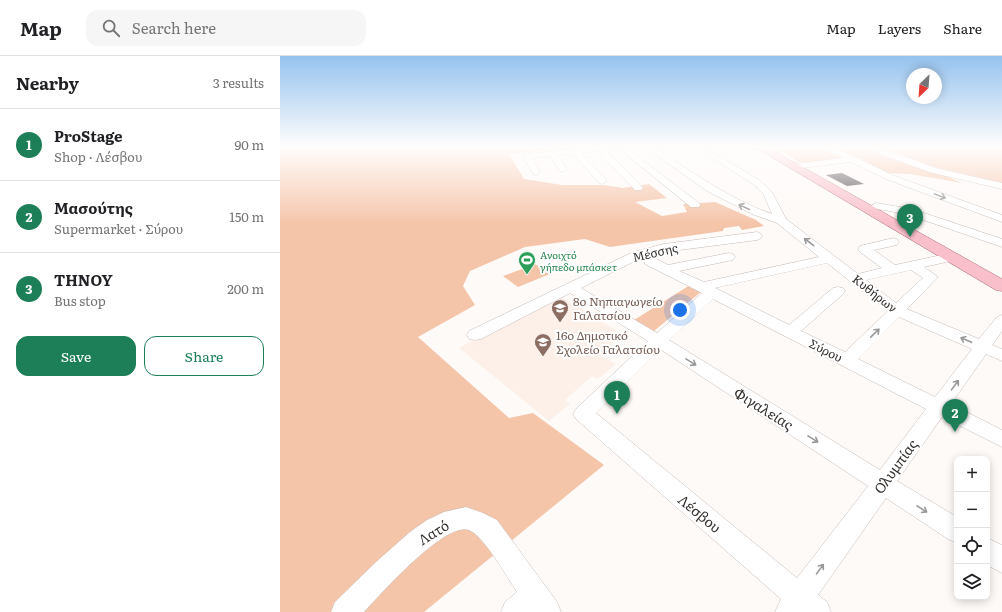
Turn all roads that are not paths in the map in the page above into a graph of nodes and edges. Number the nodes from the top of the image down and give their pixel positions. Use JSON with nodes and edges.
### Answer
{"nodes":[{"id":1,"x":595,"y":173,"type":"edge"},
{"id":2,"x":623,"y":173,"type":"edge"},
{"id":3,"x":655,"y":173,"type":"edge"},
{"id":4,"x":687,"y":173,"type":"edge"},
{"id":5,"x":741,"y":173,"type":"edge"},
{"id":6,"x":810,"y":173,"type":"edge"},
{"id":7,"x":812,"y":173,"type":"edge"},
{"id":8,"x":881,"y":173,"type":"edge"},
{"id":9,"x":945,"y":173,"type":"edge"},
{"id":10,"x":956,"y":176,"type":"junction"},
{"id":11,"x":602,"y":181,"type":"dead end"},
{"id":12,"x":1002,"y":186,"type":"edge"},
{"id":13,"x":979,"y":187,"type":"junction"},
{"id":14,"x":638,"y":188,"type":"dead end"},
{"id":15,"x":1002,"y":191,"type":"edge"},
{"id":16,"x":1002,"y":196,"type":"edge"},
{"id":17,"x":695,"y":204,"type":"dead end"},
{"id":18,"x":876,"y":206,"type":"junction"},
{"id":19,"x":1002,"y":219,"type":"edge"},
{"id":20,"x":781,"y":220,"type":"junction"},
{"id":21,"x":757,"y":236,"type":"dead end"},
{"id":22,"x":893,"y":242,"type":"dead end"},
{"id":23,"x":1002,"y":243,"type":"edge"},
{"id":24,"x":730,"y":257,"type":"dead end"},
{"id":25,"x":951,"y":257,"type":"junction"},
{"id":26,"x":830,"y":258,"type":"junction"},
{"id":27,"x":650,"y":261,"type":"dead end"},
{"id":28,"x":914,"y":266,"type":"junction"},
{"id":29,"x":667,"y":269,"type":"junction"},
{"id":30,"x":893,"y":270,"type":"junction"},
{"id":31,"x":856,"y":278,"type":"junction"},
{"id":32,"x":1002,"y":279,"type":"edge"},
{"id":33,"x":1002,"y":286,"type":"edge"},
{"id":34,"x":570,"y":287,"type":"junction"},
{"id":35,"x":707,"y":290,"type":"junction"},
{"id":36,"x":838,"y":290,"type":"dead end"},
{"id":37,"x":898,"y":311,"type":"junction"},
{"id":38,"x":1002,"y":320,"type":"edge"},
{"id":39,"x":790,"y":332,"type":"junction"},
{"id":40,"x":474,"y":335,"type":"dead end"},
{"id":41,"x":658,"y":341,"type":"junction"},
{"id":42,"x":982,"y":347,"type":"junction"},
{"id":43,"x":1002,"y":355,"type":"edge"},
{"id":44,"x":847,"y":360,"type":"junction"},
{"id":45,"x":939,"y":407,"type":"junction"},
{"id":46,"x":1002,"y":439,"type":"edge"},
{"id":47,"x":883,"y":484,"type":"junction"},
{"id":48,"x":954,"y":529,"type":"edge"},
{"id":49,"x":990,"y":552,"type":"edge"},
{"id":50,"x":1002,"y":560,"type":"edge"},
{"id":51,"x":532,"y":606,"type":"edge"},
{"id":52,"x":802,"y":607,"type":"edge"},
{"id":53,"x":345,"y":612,"type":"edge"}],
"edges":[{"from":1,"to":11,"type":"street"},
{"from":2,"to":14,"type":"street"},
{"from":3,"to":17,"type":"street"},
{"from":20,"to":4,"type":"street","one_way":true},
{"from":5,"to":20,"type":"street"},
{"from":6,"to":25,"type":"main road"},
{"from":7,"to":18,"type":"main road"},
{"from":8,"to":19,"type":"street","one_way":true},
{"from":9,"to":10,"type":"street"},
{"from":10,"to":12,"type":"street"},
{"from":10,"to":13,"type":"street"},
{"from":13,"to":15,"type":"street"},
{"from":13,"to":16,"type":"street"},
{"from":18,"to":23,"type":"street"},
{"from":18,"to":32,"type":"main road"},
{"from":26,"to":20,"type":"street","name":"Κυθήρων","one_way":true},
{"from":21,"to":34,"type":"street","name":"Μέσσης"},
{"from":22,"to":30,"type":"street"},
{"from":24,"to":29,"type":"street"},
{"from":25,"to":28,"type":"street"},
{"from":25,"to":33,"type":"main road"},
{"from":26,"to":31,"type":"street","name":"Κυθήρων"},
{"from":26,"to":35,"type":"street"},
{"from":27,"to":29,"type":"street","name":"Σύρου"},
{"from":28,"to":30,"type":"street"},
{"from":28,"to":37,"type":"street"},
{"from":29,"to":35,"type":"street","name":"Σύρου"},
{"from":30,"to":31,"type":"street"},
{"from":31,"to":37,"type":"street","name":"Κυθήρων"},
{"from":34,"to":40,"type":"street","name":"Μέσσης"},
{"from":34,"to":41,"type":"street","name":"Φιγαλείας"},
{"from":35,"to":39,"type":"street","name":"Σύρου"},
{"from":35,"to":41,"type":"street"},
{"from":36,"to":39,"type":"street"},
{"from":42,"to":37,"type":"street","name":"Κυθήρων","one_way":true},
{"from":44,"to":37,"type":"street","one_way":true},
{"from":38,"to":42,"type":"street","name":"Ολυμπίας"},
{"from":39,"to":44,"type":"street","name":"Σύρου"},
{"from":41,"to":47,"type":"street","name":"Φιγαλείας","one_way":true},
{"from":41,"to":52,"type":"street","name":"Λέσβου"},
{"from":42,"to":43,"type":"street","name":"Κυθήρων"},
{"from":45,"to":42,"type":"street","name":"Ολυμπίας","one_way":true},
{"from":44,"to":45,"type":"street","name":"Σύρου"},
{"from":45,"to":46,"type":"street","name":"Σύρου"},
{"from":45,"to":47,"type":"street","name":"Ολυμπίας"},
{"from":47,"to":48,"type":"street","name":"Φιγαλείας","one_way":true},
{"from":52,"to":47,"type":"street","name":"Ολυμπίας","one_way":true},
{"from":49,"to":50,"type":"street"},
{"from":51,"to":53,"type":"street","name":"Λατό"}]}
